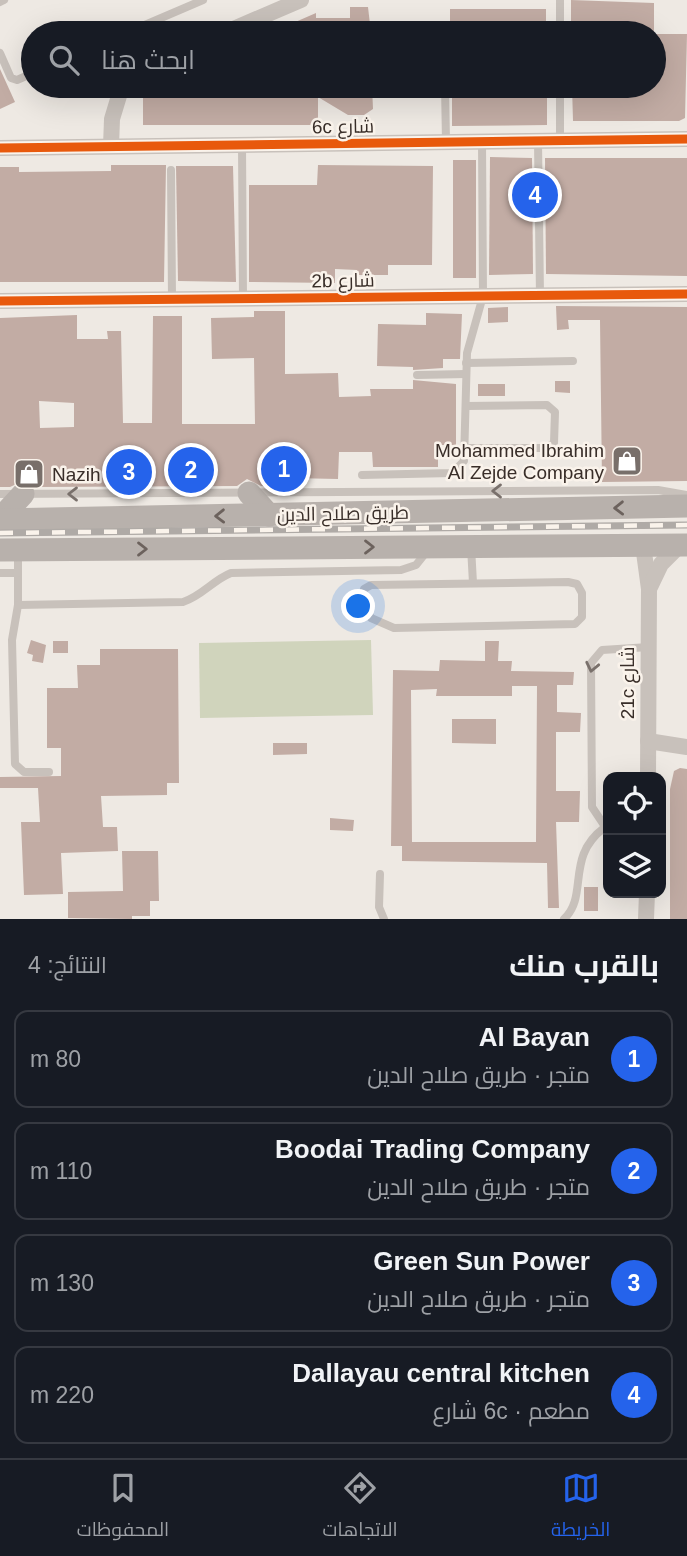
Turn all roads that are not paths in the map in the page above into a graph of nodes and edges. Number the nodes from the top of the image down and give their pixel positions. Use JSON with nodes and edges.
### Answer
{"nodes":[{"id":1,"x":203,"y":0,"type":"edge"},
{"id":2,"x":301,"y":0,"type":"edge"},
{"id":3,"x":560,"y":0,"type":"edge"},
{"id":4,"x":154,"y":21,"type":"edge"},
{"id":5,"x":252,"y":21,"type":"edge"},
{"id":6,"x":560,"y":21,"type":"edge"},
{"id":7,"x":0,"y":52,"type":"edge"},
{"id":8,"x":21,"y":78,"type":"edge"},
{"id":9,"x":119,"y":98,"type":"edge"},
{"id":10,"x":444,"y":98,"type":"edge"},
{"id":11,"x":560,"y":98,"type":"edge"},
{"id":12,"x":687,"y":139,"type":"edge"},
{"id":13,"x":538,"y":141,"type":"junction"},
{"id":14,"x":560,"y":141,"type":"junction"},
{"id":15,"x":446,"y":142,"type":"junction"},
{"id":16,"x":482,"y":142,"type":"junction"},
{"id":17,"x":242,"y":145,"type":"junction"},
{"id":18,"x":117,"y":146,"type":"junction"},
{"id":19,"x":0,"y":148,"type":"edge"},
{"id":20,"x":171,"y":170,"type":"dead end"},
{"id":21,"x":687,"y":294,"type":"edge"},
{"id":22,"x":483,"y":296,"type":"junction"},
{"id":23,"x":540,"y":296,"type":"junction"},
{"id":24,"x":172,"y":299,"type":"junction"},
{"id":25,"x":243,"y":299,"type":"junction"},
{"id":26,"x":0,"y":301,"type":"edge"},
{"id":27,"x":573,"y":361,"type":"dead end"},
{"id":28,"x":466,"y":363,"type":"junction"},
{"id":29,"x":466,"y":374,"type":"junction"},
{"id":30,"x":417,"y":375,"type":"dead end"},
{"id":31,"x":466,"y":406,"type":"junction"},
{"id":32,"x":464,"y":448,"type":"junction"},
{"id":33,"x":388,"y":474,"type":"junction"},
{"id":34,"x":362,"y":475,"type":"dead end"},
{"id":35,"x":388,"y":492,"type":"junction"},
{"id":36,"x":249,"y":493,"type":"junction"},
{"id":37,"x":0,"y":494,"type":"edge"},
{"id":38,"x":23,"y":494,"type":"junction"},
{"id":39,"x":687,"y":495,"type":"edge"},
{"id":40,"x":687,"y":506,"type":"edge"},
{"id":41,"x":269,"y":515,"type":"junction"},
{"id":42,"x":0,"y":519,"type":"edge"},
{"id":43,"x":687,"y":519,"type":"edge"},
{"id":44,"x":643,"y":545,"type":"junction"},
{"id":45,"x":684,"y":545,"type":"edge"},
{"id":46,"x":471,"y":546,"type":"junction"},
{"id":47,"x":430,"y":547,"type":"junction"},
{"id":48,"x":9,"y":550,"type":"edge"},
{"id":49,"x":0,"y":573,"type":"edge"},
{"id":50,"x":18,"y":573,"type":"junction"},
{"id":51,"x":473,"y":583,"type":"junction"},
{"id":52,"x":649,"y":589,"type":"junction"},
{"id":53,"x":18,"y":605,"type":"junction"},
{"id":54,"x":649,"y":647,"type":"junction"},
{"id":55,"x":648,"y":747,"type":"junction"},
{"id":56,"x":687,"y":747,"type":"edge"},
{"id":57,"x":687,"y":754,"type":"edge"},
{"id":58,"x":49,"y":772,"type":"dead end"},
{"id":59,"x":648,"y":772,"type":"edge"},
{"id":60,"x":603,"y":824,"type":"edge"},
{"id":61,"x":603,"y":832,"type":"edge"},
{"id":62,"x":380,"y":874,"type":"dead end"},
{"id":63,"x":646,"y":898,"type":"edge"},
{"id":64,"x":384,"y":919,"type":"edge"},
{"id":65,"x":564,"y":919,"type":"edge"},
{"id":66,"x":646,"y":919,"type":"edge"}],
"edges":[{"from":1,"to":4,"type":"lane"},
{"from":2,"to":5,"type":"street"},
{"from":3,"to":6,"type":"lane"},
{"from":7,"to":8,"type":"lane"},
{"from":9,"to":18,"type":"street"},
{"from":10,"to":15,"type":"lane"},
{"from":11,"to":14,"type":"lane"},
{"from":12,"to":14,"type":"street","name":"6c شارع"},
{"from":13,"to":14,"type":"street","name":"6c شارع"},
{"from":13,"to":16,"type":"street","name":"6c شارع"},
{"from":13,"to":23,"type":"lane"},
{"from":15,"to":16,"type":"street","name":"6c شارع"},
{"from":15,"to":17,"type":"street","name":"6c شارع"},
{"from":16,"to":22,"type":"lane"},
{"from":17,"to":18,"type":"street","name":"6c شارع"},
{"from":17,"to":25,"type":"lane"},
{"from":18,"to":19,"type":"street","name":"6c شارع"},
{"from":20,"to":24,"type":"lane"},
{"from":21,"to":23,"type":"street","name":"2b شارع"},
{"from":22,"to":23,"type":"street","name":"2b شارع"},
{"from":22,"to":25,"type":"street","name":"2b شارع"},
{"from":22,"to":28,"type":"lane"},
{"from":24,"to":25,"type":"street","name":"2b شارع"},
{"from":24,"to":26,"type":"street","name":"2b شارع"},
{"from":27,"to":28,"type":"lane"},
{"from":28,"to":29,"type":"lane"},
{"from":29,"to":30,"type":"lane"},
{"from":29,"to":31,"type":"lane"},
{"from":31,"to":32,"type":"lane"},
{"from":31,"to":32,"type":"lane"},
{"from":32,"to":33,"type":"lane"},
{"from":33,"to":34,"type":"lane"},
{"from":33,"to":35,"type":"lane"},
{"from":35,"to":36,"type":"lane"},
{"from":39,"to":35,"type":"lane","one_way":true},
{"from":36,"to":38,"type":"lane","one_way":true},
{"from":36,"to":41,"type":"main road"},
{"from":37,"to":38,"type":"lane"},
{"from":38,"to":42,"type":"main road"},
{"from":40,"to":41,"type":"main road","name":"طريق صلاح الدين","one_way":true},
{"from":41,"to":42,"type":"main road","name":"طريق صلاح الدين","one_way":true},
{"from":43,"to":44,"type":"main road"},
{"from":44,"to":45,"type":"main road","name":"طريق صلاح الدين"},
{"from":44,"to":46,"type":"main road","name":"طريق صلاح الدين"},
{"from":44,"to":52,"type":"street","name":"21c شارع"},
{"from":45,"to":52,"type":"street","name":"21c شارع"},
{"from":46,"to":47,"type":"main road","name":"طريق صلاح الدين"},
{"from":46,"to":51,"type":"lane"},
{"from":48,"to":47,"type":"main road","name":"طريق صلاح الدين","one_way":true},
{"from":47,"to":53,"type":"lane"},
{"from":48,"to":50,"type":"lane"},
{"from":49,"to":50,"type":"lane"},
{"from":50,"to":53,"type":"lane"},
{"from":51,"to":51,"type":"lane"},
{"from":52,"to":54,"type":"street","name":"21c شارع"},
{"from":53,"to":58,"type":"lane"},
{"from":54,"to":55,"type":"street","name":"21c شارع"},
{"from":54,"to":60,"type":"lane","one_way":true},
{"from":55,"to":56,"type":"street"},
{"from":55,"to":57,"type":"street"},
{"from":55,"to":59,"type":"street","name":"21c شارع"},
{"from":61,"to":65,"type":"lane"},
{"from":62,"to":64,"type":"lane"},
{"from":63,"to":66,"type":"street"}]}
